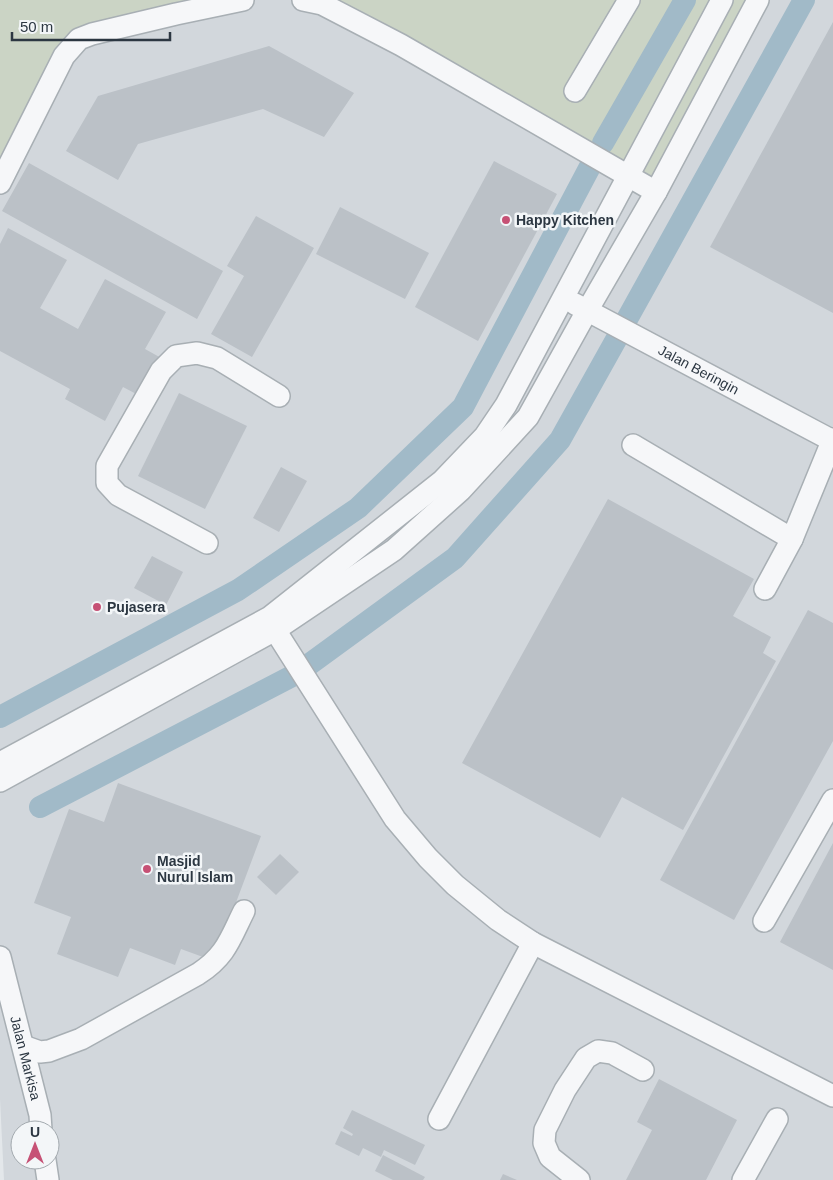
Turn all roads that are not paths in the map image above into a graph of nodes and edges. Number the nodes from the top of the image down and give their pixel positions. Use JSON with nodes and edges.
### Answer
{"nodes":[{"id":1,"x":242,"y":0,"type":"edge"},
{"id":2,"x":302,"y":0,"type":"edge"},
{"id":3,"x":629,"y":0,"type":"edge"},
{"id":4,"x":722,"y":0,"type":"edge"},
{"id":5,"x":758,"y":0,"type":"edge"},
{"id":6,"x":575,"y":92,"type":"dead end"},
{"id":7,"x":629,"y":176,"type":"junction"},
{"id":8,"x":0,"y":183,"type":"edge"},
{"id":9,"x":656,"y":192,"type":"junction"},
{"id":10,"x":563,"y":299,"type":"junction"},
{"id":11,"x":587,"y":310,"type":"junction"},
{"id":12,"x":279,"y":396,"type":"dead end"},
{"id":13,"x":833,"y":440,"type":"edge"},
{"id":14,"x":633,"y":445,"type":"dead end"},
{"id":15,"x":792,"y":539,"type":"junction"},
{"id":16,"x":207,"y":543,"type":"dead end"},
{"id":17,"x":765,"y":589,"type":"dead end"},
{"id":18,"x":276,"y":630,"type":"junction"},
{"id":19,"x":0,"y":763,"type":"edge"},
{"id":20,"x":0,"y":781,"type":"edge"},
{"id":21,"x":833,"y":800,"type":"edge"},
{"id":22,"x":244,"y":911,"type":"dead end"},
{"id":23,"x":764,"y":921,"type":"dead end"},
{"id":24,"x":533,"y":943,"type":"junction"},
{"id":25,"x":0,"y":957,"type":"edge"},
{"id":26,"x":23,"y":1046,"type":"junction"},
{"id":27,"x":643,"y":1070,"type":"dead end"},
{"id":28,"x":833,"y":1096,"type":"edge"},
{"id":29,"x":439,"y":1119,"type":"dead end"},
{"id":30,"x":777,"y":1119,"type":"dead end"},
{"id":31,"x":41,"y":1120,"type":"edge"},
{"id":32,"x":579,"y":1180,"type":"edge"},
{"id":33,"x":743,"y":1180,"type":"edge"}],
"edges":[{"from":1,"to":8,"type":"street"},
{"from":2,"to":7,"type":"street"},
{"from":3,"to":6,"type":"street"},
{"from":4,"to":7,"type":"street"},
{"from":5,"to":9,"type":"street"},
{"from":7,"to":9,"type":"street"},
{"from":7,"to":10,"type":"street"},
{"from":9,"to":11,"type":"street"},
{"from":10,"to":11,"type":"street","name":"Jalan Beringin"},
{"from":10,"to":19,"type":"street"},
{"from":11,"to":13,"type":"street","name":"Jalan Beringin"},
{"from":11,"to":18,"type":"street"},
{"from":12,"to":16,"type":"street"},
{"from":13,"to":15,"type":"street"},
{"from":14,"to":15,"type":"street"},
{"from":15,"to":17,"type":"street"},
{"from":18,"to":20,"type":"street"},
{"from":18,"to":24,"type":"street"},
{"from":21,"to":23,"type":"street"},
{"from":22,"to":26,"type":"street"},
{"from":24,"to":28,"type":"street"},
{"from":24,"to":29,"type":"street"},
{"from":25,"to":26,"type":"street","name":"Jalan Markisa"},
{"from":26,"to":31,"type":"street","name":"Jalan Markisa"},
{"from":27,"to":32,"type":"street"},
{"from":30,"to":33,"type":"street"}]}
